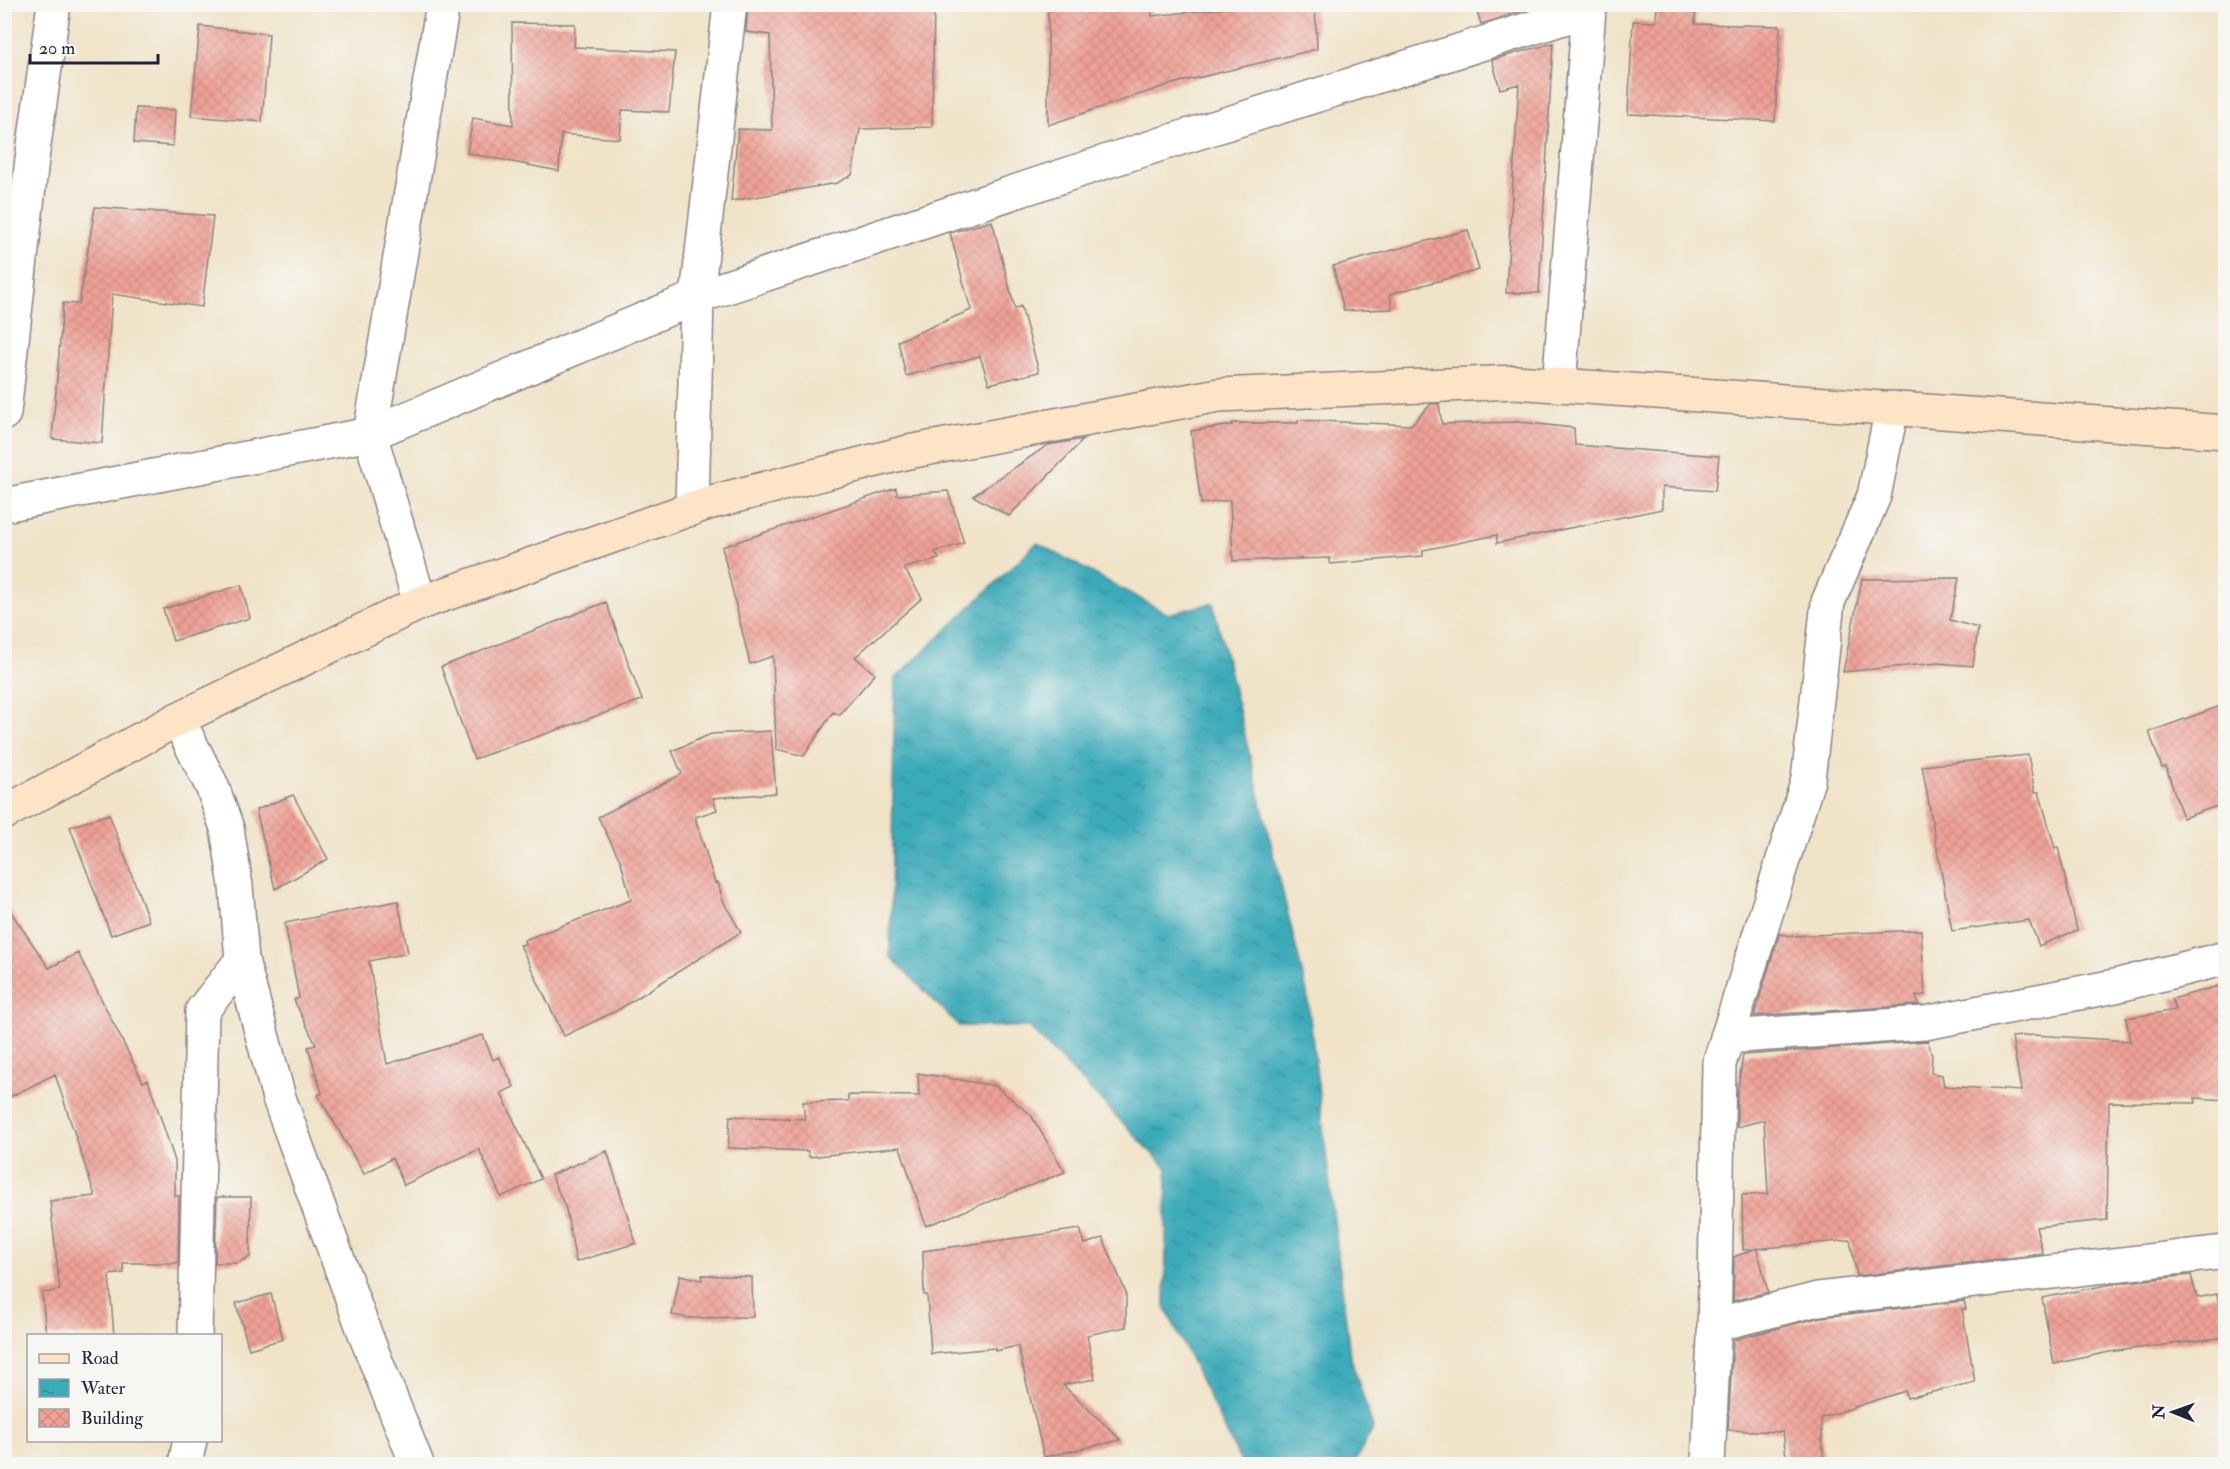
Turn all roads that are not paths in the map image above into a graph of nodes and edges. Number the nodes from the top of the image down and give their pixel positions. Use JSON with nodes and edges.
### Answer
{"nodes":[{"id":1,"x":54,"y":4,"type":"edge"},
{"id":2,"x":443,"y":4,"type":"edge"},
{"id":3,"x":730,"y":4,"type":"edge"},
{"id":4,"x":18,"y":156,"type":"edge"},
{"id":5,"x":697,"y":297,"type":"junction"},
{"id":6,"x":1559,"y":385,"type":"junction"},
{"id":7,"x":1892,"y":408,"type":"junction"},
{"id":8,"x":4,"y":413,"type":"edge"},
{"id":9,"x":2226,"y":432,"type":"edge"},
{"id":10,"x":370,"y":434,"type":"junction"},
{"id":11,"x":4,"y":505,"type":"edge"},
{"id":12,"x":692,"y":509,"type":"junction"},
{"id":13,"x":420,"y":603,"type":"junction"},
{"id":14,"x":178,"y":719,"type":"junction"},
{"id":15,"x":4,"y":813,"type":"edge"},
{"id":16,"x":2226,"y":958,"type":"edge"},
{"id":17,"x":242,"y":960,"type":"junction"},
{"id":18,"x":1727,"y":1037,"type":"junction"},
{"id":19,"x":2226,"y":1252,"type":"edge"},
{"id":20,"x":1714,"y":1325,"type":"junction"},
{"id":21,"x":195,"y":1334,"type":"edge"},
{"id":22,"x":189,"y":1442,"type":"edge"},
{"id":23,"x":185,"y":1464,"type":"edge"},
{"id":24,"x":417,"y":1464,"type":"edge"},
{"id":25,"x":1708,"y":1464,"type":"edge"}],
"edges":[{"from":1,"to":4,"type":"street"},
{"from":2,"to":10,"type":"street"},
{"from":3,"to":5,"type":"street"},
{"from":4,"to":8,"type":"street"},
{"from":5,"to":6,"type":"street"},
{"from":5,"to":10,"type":"street"},
{"from":5,"to":12,"type":"street"},
{"from":6,"to":7,"type":"main road"},
{"from":6,"to":12,"type":"main road"},
{"from":7,"to":9,"type":"main road"},
{"from":7,"to":18,"type":"street"},
{"from":10,"to":11,"type":"street"},
{"from":10,"to":13,"type":"street"},
{"from":12,"to":13,"type":"main road"},
{"from":13,"to":14,"type":"main road"},
{"from":14,"to":15,"type":"main road"},
{"from":14,"to":17,"type":"street"},
{"from":16,"to":18,"type":"street"},
{"from":17,"to":21,"type":"street"},
{"from":17,"to":24,"type":"street"},
{"from":18,"to":20,"type":"street"},
{"from":19,"to":20,"type":"street"},
{"from":20,"to":25,"type":"street"},
{"from":22,"to":23,"type":"street"}]}
